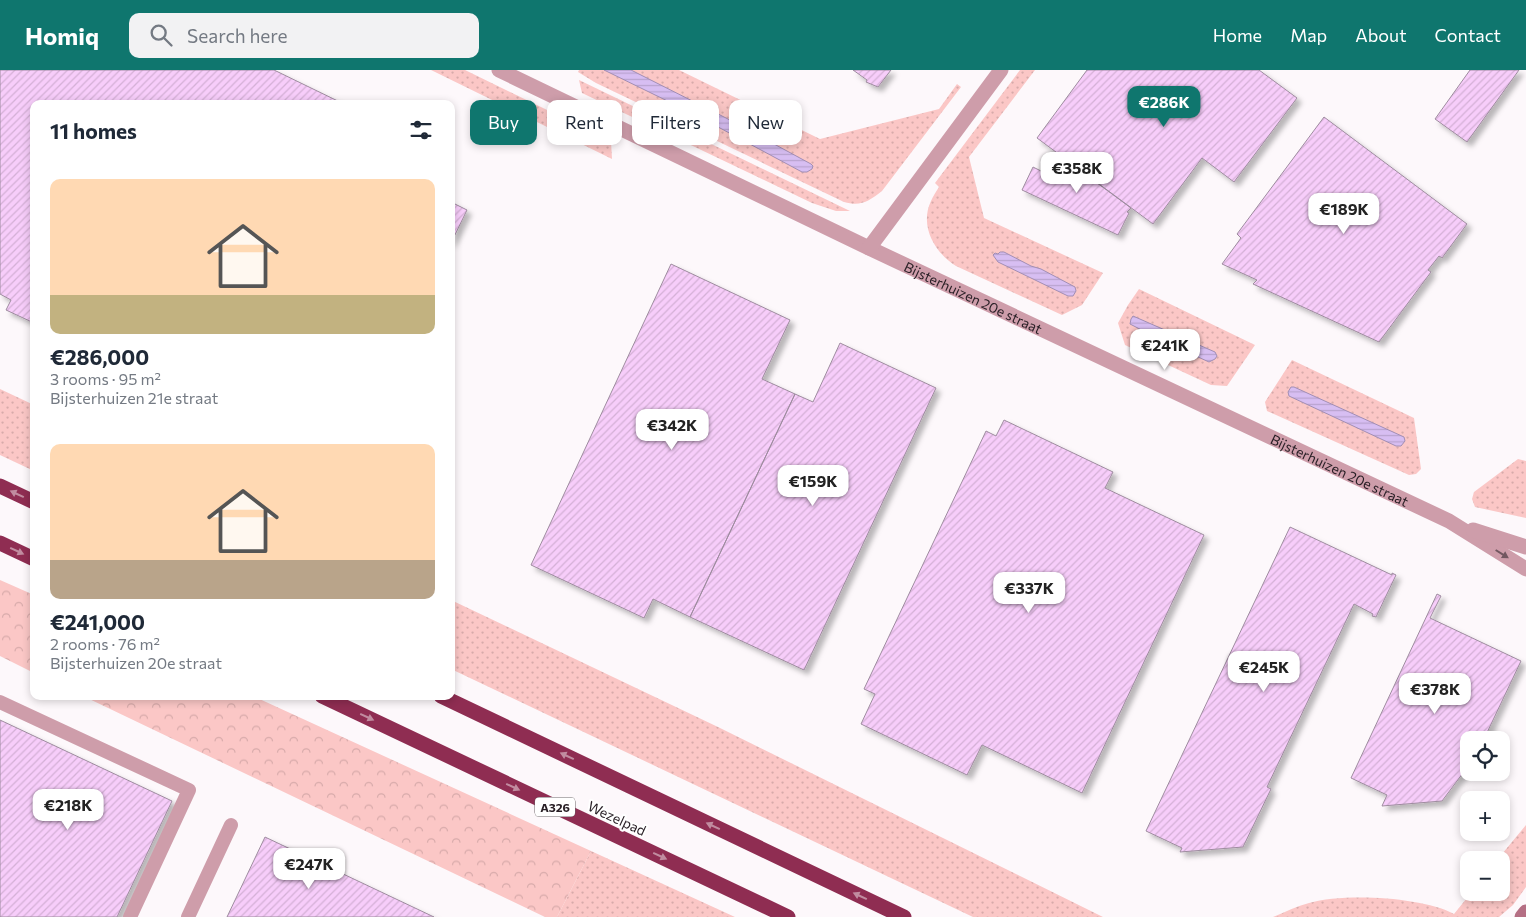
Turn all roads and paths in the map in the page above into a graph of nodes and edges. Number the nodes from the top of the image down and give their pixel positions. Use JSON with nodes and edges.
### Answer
{"nodes":[{"id":1,"x":499,"y":70,"type":"edge"},
{"id":2,"x":1001,"y":70,"type":"edge"},
{"id":3,"x":869,"y":248,"type":"junction"},
{"id":4,"x":0,"y":486,"type":"edge"},
{"id":5,"x":30,"y":500,"type":"edge"},
{"id":6,"x":1449,"y":521,"type":"junction"},
{"id":7,"x":0,"y":543,"type":"edge"},
{"id":8,"x":1526,"y":547,"type":"edge"},
{"id":9,"x":30,"y":557,"type":"edge"},
{"id":10,"x":1526,"y":569,"type":"edge"},
{"id":11,"x":330,"y":700,"type":"edge"},
{"id":12,"x":449,"y":700,"type":"edge"},
{"id":13,"x":0,"y":702,"type":"edge"},
{"id":14,"x":231,"y":825,"type":"dead end"},
{"id":15,"x":1526,"y":912,"type":"edge"},
{"id":16,"x":130,"y":917,"type":"edge"},
{"id":17,"x":188,"y":917,"type":"edge"},
{"id":18,"x":788,"y":917,"type":"edge"},
{"id":19,"x":904,"y":917,"type":"edge"},
{"id":20,"x":1522,"y":917,"type":"edge"}],
"edges":[{"from":1,"to":3,"type":"street","name":"Bijsterhuizen 20e straat"},
{"from":2,"to":3,"type":"street"},
{"from":3,"to":6,"type":"street","name":"Bijsterhuizen 20e straat"},
{"from":5,"to":4,"type":"highway","one_way":true},
{"from":6,"to":8,"type":"street","name":"Bijsterhuizen 20e straat"},
{"from":6,"to":10,"type":"street","name":"Bijsterhuizen 20e straat","one_way":true},
{"from":7,"to":9,"type":"highway","one_way":true},
{"from":11,"to":18,"type":"highway","name":"Wezelpad","number":"A326","one_way":true},
{"from":19,"to":12,"type":"highway","one_way":true},
{"from":13,"to":16,"type":"lane"},
{"from":14,"to":17,"type":"lane"},
{"from":15,"to":20,"type":"main road"}]}
